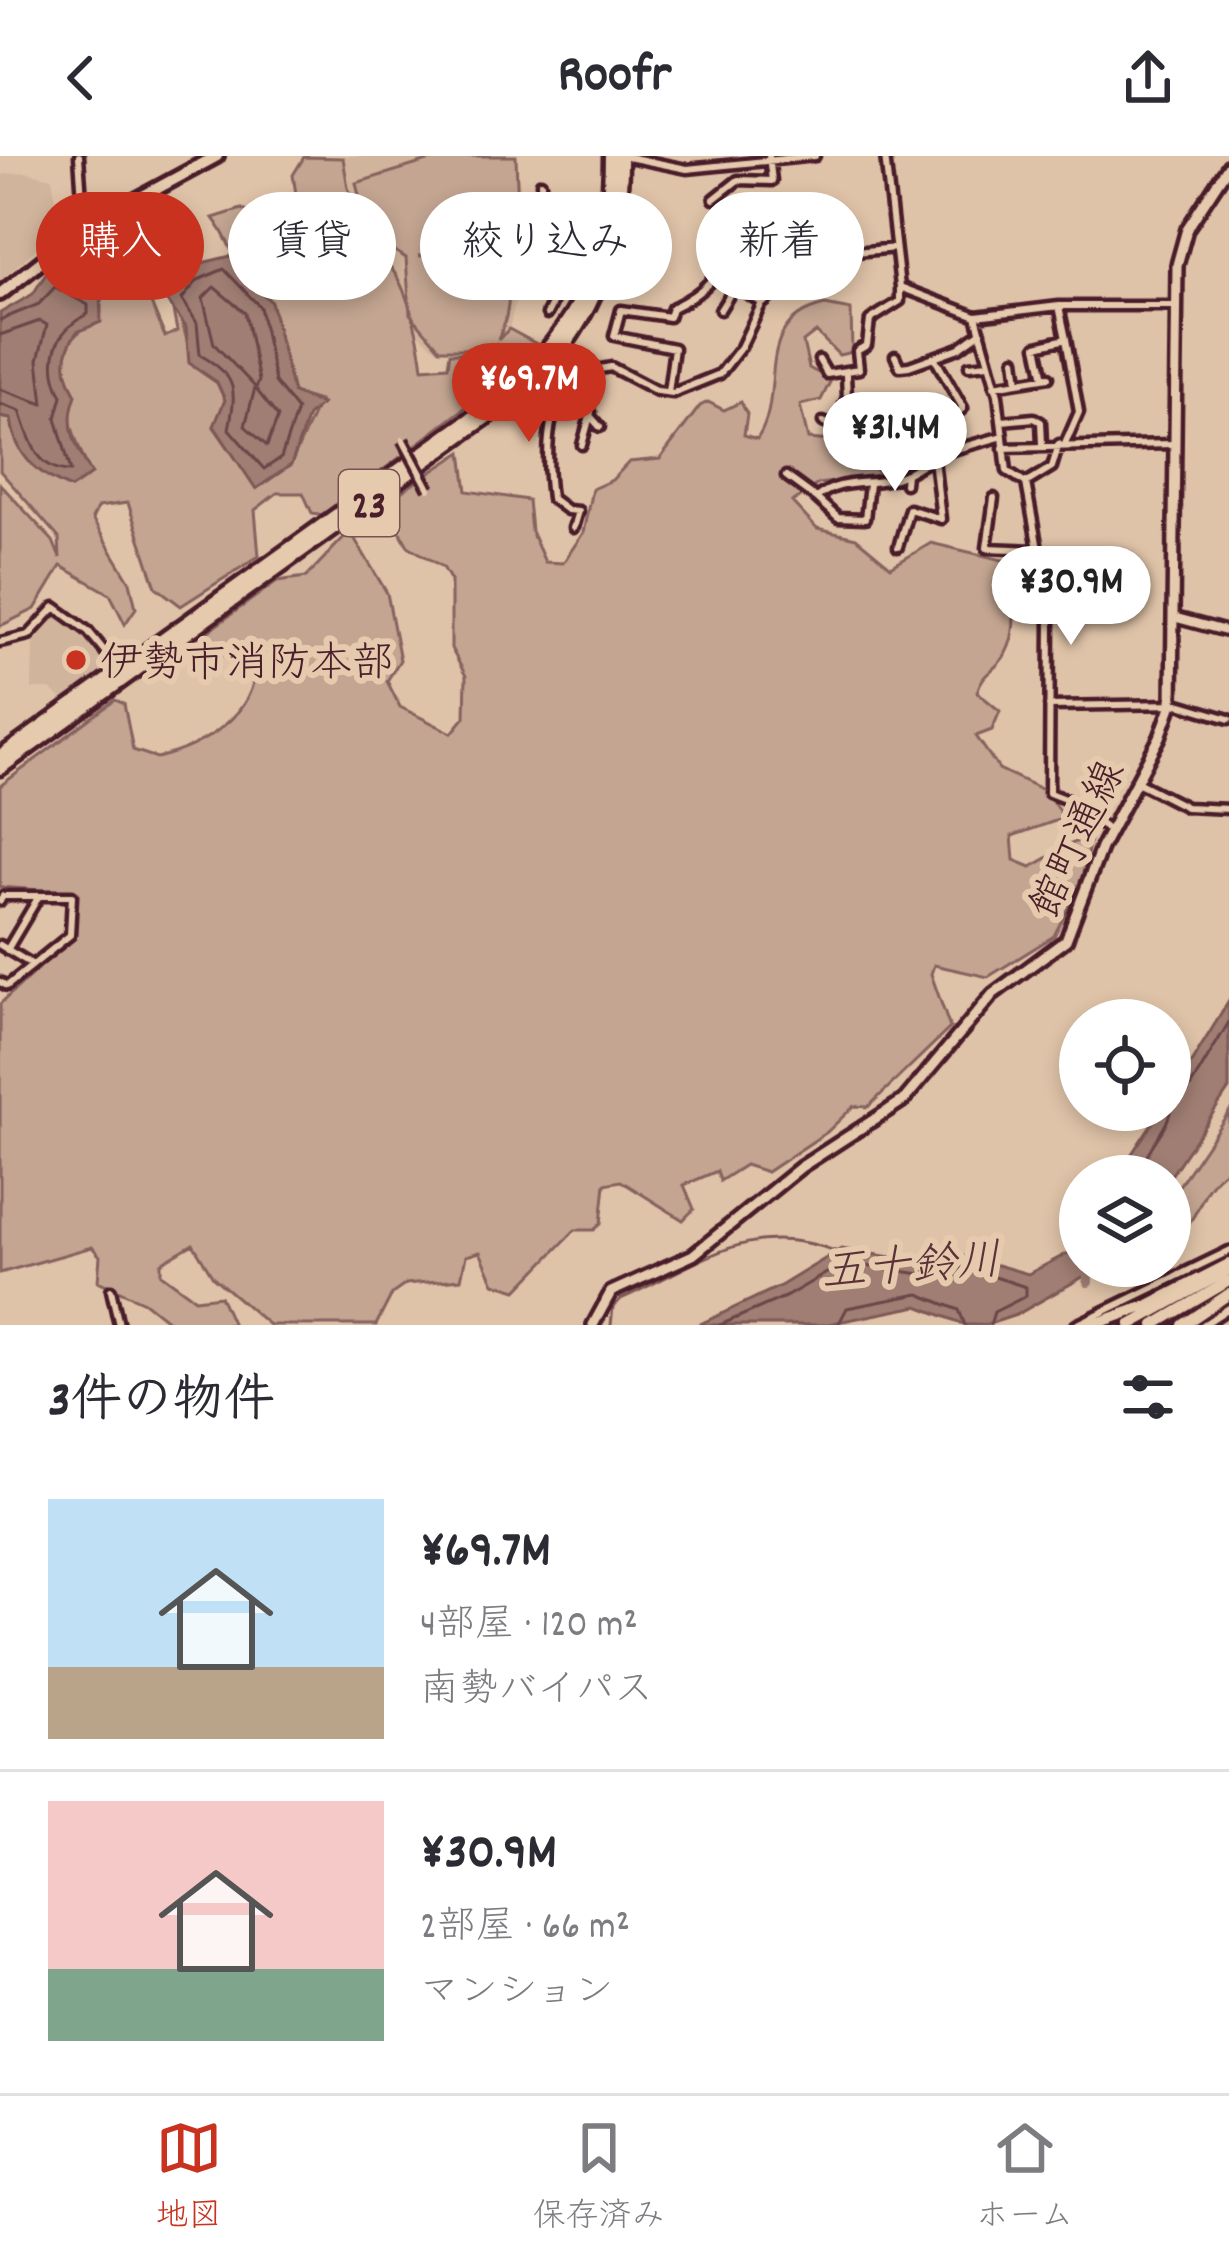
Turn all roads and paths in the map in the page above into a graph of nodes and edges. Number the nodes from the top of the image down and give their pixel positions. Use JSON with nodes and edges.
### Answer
{"nodes":[{"id":1,"x":79,"y":156,"type":"edge"},
{"id":2,"x":217,"y":156,"type":"edge"},
{"id":3,"x":611,"y":156,"type":"edge"},
{"id":4,"x":621,"y":156,"type":"edge"},
{"id":5,"x":815,"y":156,"type":"edge"},
{"id":6,"x":885,"y":156,"type":"edge"},
{"id":7,"x":769,"y":158,"type":"edge"},
{"id":8,"x":1229,"y":165,"type":"edge"},
{"id":9,"x":542,"y":183,"type":"dead end"},
{"id":10,"x":82,"y":192,"type":"edge"},
{"id":11,"x":150,"y":192,"type":"edge"},
{"id":12,"x":543,"y":192,"type":"edge"},
{"id":13,"x":611,"y":192,"type":"edge"},
{"id":14,"x":724,"y":192,"type":"edge"},
{"id":15,"x":895,"y":248,"type":"junction"},
{"id":16,"x":36,"y":266,"type":"edge"},
{"id":17,"x":900,"y":287,"type":"junction"},
{"id":18,"x":0,"y":294,"type":"edge"},
{"id":19,"x":696,"y":296,"type":"edge"},
{"id":20,"x":551,"y":300,"type":"edge"},
{"id":21,"x":583,"y":300,"type":"edge"},
{"id":22,"x":728,"y":300,"type":"edge"},
{"id":23,"x":758,"y":300,"type":"edge"},
{"id":24,"x":764,"y":304,"type":"junction"},
{"id":25,"x":1059,"y":306,"type":"junction"},
{"id":26,"x":1176,"y":306,"type":"junction"},
{"id":27,"x":720,"y":310,"type":"dead end"},
{"id":28,"x":547,"y":314,"type":"dead end"},
{"id":29,"x":976,"y":316,"type":"junction"},
{"id":30,"x":981,"y":332,"type":"junction"},
{"id":31,"x":1066,"y":339,"type":"junction"},
{"id":32,"x":565,"y":347,"type":"junction"},
{"id":33,"x":895,"y":356,"type":"dead end"},
{"id":34,"x":934,"y":357,"type":"junction"},
{"id":35,"x":1015,"y":359,"type":"dead end"},
{"id":36,"x":819,"y":360,"type":"dead end"},
{"id":37,"x":988,"y":364,"type":"junction"},
{"id":38,"x":969,"y":366,"type":"dead end"},
{"id":39,"x":574,"y":374,"type":"junction"},
{"id":40,"x":846,"y":375,"type":"junction"},
{"id":41,"x":1018,"y":382,"type":"junction"},
{"id":42,"x":994,"y":386,"type":"junction"},
{"id":43,"x":568,"y":391,"type":"junction"},
{"id":44,"x":668,"y":392,"type":"junction"},
{"id":45,"x":847,"y":397,"type":"junction"},
{"id":46,"x":919,"y":410,"type":"dead end"},
{"id":47,"x":591,"y":412,"type":"junction"},
{"id":48,"x":1002,"y":421,"type":"junction"},
{"id":49,"x":823,"y":422,"type":"dead end"},
{"id":50,"x":944,"y":422,"type":"junction"},
{"id":51,"x":920,"y":424,"type":"junction"},
{"id":52,"x":601,"y":427,"type":"dead end"},
{"id":53,"x":1003,"y":436,"type":"junction"},
{"id":54,"x":403,"y":440,"type":"dead end"},
{"id":55,"x":1042,"y":444,"type":"junction"},
{"id":56,"x":1062,"y":444,"type":"junction"},
{"id":57,"x":1174,"y":444,"type":"junction"},
{"id":58,"x":582,"y":445,"type":"dead end"},
{"id":59,"x":1003,"y":448,"type":"junction"},
{"id":60,"x":942,"y":453,"type":"junction"},
{"id":61,"x":934,"y":459,"type":"junction"},
{"id":62,"x":906,"y":473,"type":"junction"},
{"id":63,"x":786,"y":476,"type":"dead end"},
{"id":64,"x":1026,"y":483,"type":"junction"},
{"id":65,"x":869,"y":484,"type":"junction"},
{"id":66,"x":904,"y":484,"type":"dead end"},
{"id":67,"x":429,"y":489,"type":"dead end"},
{"id":68,"x":816,"y":498,"type":"junction"},
{"id":69,"x":994,"y":498,"type":"dead end"},
{"id":70,"x":573,"y":528,"type":"dead end"},
{"id":71,"x":898,"y":547,"type":"dead end"},
{"id":72,"x":1035,"y":550,"type":"junction"},
{"id":73,"x":1173,"y":617,"type":"junction"},
{"id":74,"x":1229,"y":632,"type":"edge"},
{"id":75,"x":0,"y":642,"type":"edge"},
{"id":76,"x":123,"y":674,"type":"junction"},
{"id":77,"x":1172,"y":704,"type":"junction"},
{"id":78,"x":1048,"y":706,"type":"junction"},
{"id":79,"x":1229,"y":719,"type":"edge"},
{"id":80,"x":0,"y":757,"type":"edge"},
{"id":81,"x":0,"y":768,"type":"edge"},
{"id":82,"x":1136,"y":782,"type":"junction"},
{"id":83,"x":1229,"y":808,"type":"edge"},
{"id":84,"x":1109,"y":831,"type":"junction"},
{"id":85,"x":39,"y":896,"type":"junction"},
{"id":86,"x":0,"y":901,"type":"edge"},
{"id":87,"x":4,"y":948,"type":"edge"},
{"id":88,"x":34,"y":965,"type":"junction"},
{"id":89,"x":0,"y":982,"type":"edge"},
{"id":90,"x":1229,"y":1251,"type":"edge"},
{"id":91,"x":1229,"y":1267,"type":"edge"},
{"id":92,"x":1229,"y":1281,"type":"edge"},
{"id":93,"x":111,"y":1290,"type":"dead end"},
{"id":94,"x":1229,"y":1294,"type":"edge"},
{"id":95,"x":1229,"y":1308,"type":"edge"},
{"id":96,"x":119,"y":1325,"type":"edge"},
{"id":97,"x":593,"y":1325,"type":"edge"},
{"id":98,"x":1076,"y":1325,"type":"edge"},
{"id":99,"x":1092,"y":1325,"type":"edge"},
{"id":100,"x":1130,"y":1325,"type":"edge"},
{"id":101,"x":1154,"y":1325,"type":"edge"},
{"id":102,"x":1183,"y":1325,"type":"edge"},
{"id":103,"x":1203,"y":1325,"type":"edge"}],
"edges":[{"from":1,"to":10,"type":"street"},
{"from":2,"to":11,"type":"main road"},
{"from":3,"to":13,"type":"highway","number":"23"},
{"from":4,"to":7,"type":"street"},
{"from":4,"to":32,"type":"highway","number":"23"},
{"from":5,"to":7,"type":"street"},
{"from":6,"to":15,"type":"street"},
{"from":7,"to":14,"type":"street"},
{"from":8,"to":26,"type":"main road","name":"館町通線"},
{"from":9,"to":12,"type":"street"},
{"from":15,"to":17,"type":"street"},
{"from":15,"to":24,"type":"street"},
{"from":16,"to":18,"type":"main road"},
{"from":17,"to":29,"type":"street"},
{"from":17,"to":40,"type":"street"},
{"from":19,"to":44,"type":"street"},
{"from":20,"to":28,"type":"street"},
{"from":21,"to":76,"type":"highway","number":"23"},
{"from":22,"to":27,"type":"street"},
{"from":23,"to":24,"type":"street"},
{"from":24,"to":44,"type":"street"},
{"from":25,"to":26,"type":"street"},
{"from":25,"to":29,"type":"street"},
{"from":25,"to":31,"type":"street"},
{"from":26,"to":57,"type":"main road","name":"館町通線"},
{"from":29,"to":30,"type":"street"},
{"from":30,"to":34,"type":"street"},
{"from":30,"to":37,"type":"street"},
{"from":31,"to":41,"type":"street"},
{"from":31,"to":56,"type":"street"},
{"from":32,"to":39,"type":"street"},
{"from":32,"to":76,"type":"highway","number":"23"},
{"from":33,"to":34,"type":"street"},
{"from":34,"to":50,"type":"street"},
{"from":35,"to":41,"type":"street"},
{"from":36,"to":40,"type":"street"},
{"from":37,"to":38,"type":"street"},
{"from":37,"to":42,"type":"street"},
{"from":39,"to":43,"type":"street"},
{"from":39,"to":44,"type":"street"},
{"from":40,"to":45,"type":"street"},
{"from":41,"to":42,"type":"street"},
{"from":42,"to":48,"type":"street"},
{"from":43,"to":47,"type":"street"},
{"from":43,"to":70,"type":"street"},
{"from":45,"to":49,"type":"street"},
{"from":45,"to":51,"type":"street"},
{"from":46,"to":51,"type":"street"},
{"from":47,"to":52,"type":"street"},
{"from":47,"to":58,"type":"street"},
{"from":48,"to":53,"type":"street"},
{"from":48,"to":55,"type":"street"},
{"from":50,"to":51,"type":"street"},
{"from":50,"to":60,"type":"street"},
{"from":51,"to":60,"type":"street"},
{"from":53,"to":59,"type":"street"},
{"from":53,"to":60,"type":"street"},
{"from":54,"to":67,"type":"street","bridge":true},
{"from":55,"to":56,"type":"street"},
{"from":55,"to":59,"type":"street"},
{"from":56,"to":57,"type":"street"},
{"from":56,"to":64,"type":"street"},
{"from":57,"to":73,"type":"main road","name":"館町通線"},
{"from":59,"to":64,"type":"street"},
{"from":60,"to":61,"type":"street"},
{"from":61,"to":62,"type":"street"},
{"from":61,"to":71,"type":"street"},
{"from":62,"to":65,"type":"street"},
{"from":62,"to":66,"type":"street"},
{"from":63,"to":68,"type":"street"},
{"from":64,"to":72,"type":"street"},
{"from":65,"to":68,"type":"street"},
{"from":65,"to":68,"type":"street"},
{"from":69,"to":72,"type":"street"},
{"from":72,"to":78,"type":"street"},
{"from":73,"to":74,"type":"street"},
{"from":73,"to":77,"type":"main road","name":"館町通線"},
{"from":75,"to":76,"type":"street"},
{"from":76,"to":80,"type":"highway","number":"23"},
{"from":76,"to":81,"type":"highway","number":"23"},
{"from":77,"to":78,"type":"street"},
{"from":77,"to":79,"type":"street"},
{"from":77,"to":82,"type":"main road","name":"館町通線"},
{"from":78,"to":84,"type":"street"},
{"from":82,"to":83,"type":"street"},
{"from":82,"to":84,"type":"main road","name":"館町通線"},
{"from":84,"to":97,"type":"main road","name":"館町通線"},
{"from":85,"to":86,"type":"street"},
{"from":85,"to":87,"type":"street"},
{"from":85,"to":88,"type":"street"},
{"from":87,"to":88,"type":"street"},
{"from":88,"to":89,"type":"street"},
{"from":90,"to":98,"type":"street"},
{"from":91,"to":99,"type":"main road"},
{"from":91,"to":100,"type":"main road"},
{"from":92,"to":101,"type":"main road"},
{"from":93,"to":96,"type":"street"},
{"from":94,"to":102,"type":"main road"},
{"from":95,"to":103,"type":"street"}]}
